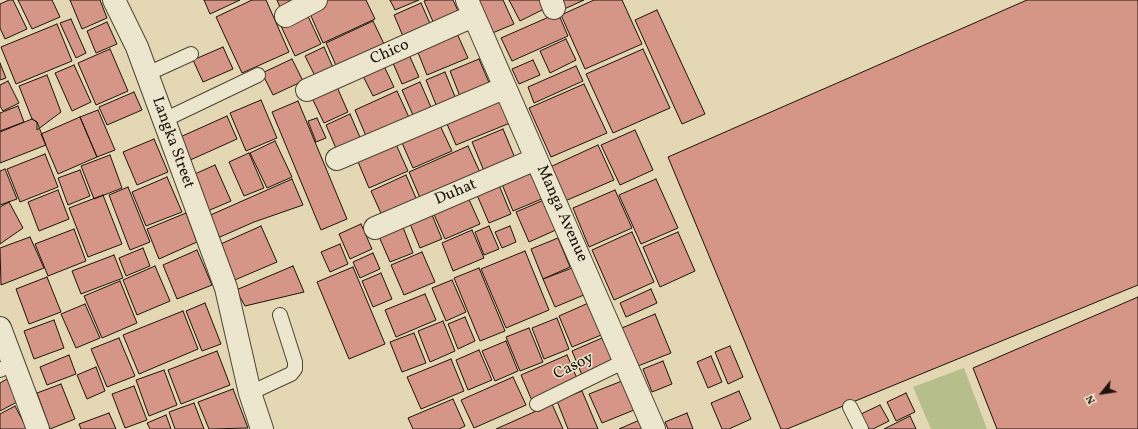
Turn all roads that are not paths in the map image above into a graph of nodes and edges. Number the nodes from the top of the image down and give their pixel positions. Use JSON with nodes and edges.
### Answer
{"nodes":[{"id":1,"x":114,"y":0,"type":"edge"},
{"id":2,"x":316,"y":0,"type":"edge"},
{"id":3,"x":470,"y":8,"type":"edge"},
{"id":4,"x":286,"y":16,"type":"dead end"},
{"id":5,"x":191,"y":54,"type":"dead end"},
{"id":6,"x":146,"y":74,"type":"junction"},
{"id":7,"x":258,"y":75,"type":"dead end"},
{"id":8,"x":504,"y":88,"type":"junction"},
{"id":9,"x":307,"y":90,"type":"dead end"},
{"id":10,"x":164,"y":120,"type":"junction"},
{"id":11,"x":337,"y":159,"type":"dead end"},
{"id":12,"x":536,"y":159,"type":"junction"},
{"id":13,"x":375,"y":228,"type":"dead end"},
{"id":14,"x":280,"y":315,"type":"dead end"},
{"id":15,"x":0,"y":328,"type":"edge"},
{"id":16,"x":625,"y":361,"type":"junction"},
{"id":17,"x":7,"y":367,"type":"edge"},
{"id":18,"x":250,"y":393,"type":"junction"},
{"id":19,"x":537,"y":404,"type":"dead end"},
{"id":20,"x":850,"y":407,"type":"dead end"},
{"id":21,"x":38,"y":429,"type":"edge"},
{"id":22,"x":262,"y":429,"type":"edge"},
{"id":23,"x":654,"y":429,"type":"edge"},
{"id":24,"x":861,"y":429,"type":"edge"}],
"edges":[{"from":1,"to":6,"type":"street","name":"Langka Street"},
{"from":2,"to":4,"type":"street"},
{"from":3,"to":8,"type":"street","name":"Manga Avenue"},
{"from":3,"to":9,"type":"street","name":"Chico"},
{"from":5,"to":6,"type":"lane"},
{"from":6,"to":10,"type":"street","name":"Langka Street"},
{"from":7,"to":10,"type":"lane"},
{"from":8,"to":11,"type":"street"},
{"from":8,"to":12,"type":"street","name":"Manga Avenue"},
{"from":10,"to":18,"type":"street","name":"Langka Street"},
{"from":12,"to":13,"type":"street","name":"Duhat"},
{"from":12,"to":16,"type":"street","name":"Manga Avenue"},
{"from":14,"to":18,"type":"lane"},
{"from":15,"to":17,"type":"street"},
{"from":16,"to":19,"type":"lane","name":"Casoy"},
{"from":16,"to":23,"type":"street","name":"Manga Avenue"},
{"from":17,"to":21,"type":"street"},
{"from":18,"to":22,"type":"street","name":"Langka Street"},
{"from":20,"to":24,"type":"lane"}]}
